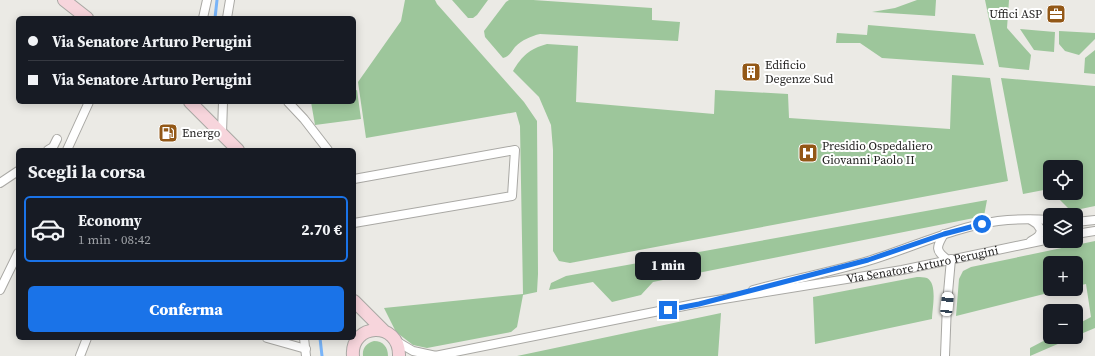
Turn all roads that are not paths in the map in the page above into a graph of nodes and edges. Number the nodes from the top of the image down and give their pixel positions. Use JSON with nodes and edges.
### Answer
{"nodes":[{"id":1,"x":64,"y":0,"type":"edge"},
{"id":2,"x":207,"y":0,"type":"edge"},
{"id":3,"x":230,"y":0,"type":"edge"},
{"id":4,"x":84,"y":16,"type":"edge"},
{"id":5,"x":203,"y":16,"type":"edge"},
{"id":6,"x":227,"y":16,"type":"edge"},
{"id":7,"x":88,"y":104,"type":"edge"},
{"id":8,"x":192,"y":104,"type":"edge"},
{"id":9,"x":223,"y":104,"type":"edge"},
{"id":10,"x":290,"y":104,"type":"edge"},
{"id":11,"x":222,"y":133,"type":"junction"},
{"id":12,"x":57,"y":139,"type":"dead end"},
{"id":13,"x":51,"y":148,"type":"edge"},
{"id":14,"x":68,"y":148,"type":"edge"},
{"id":15,"x":236,"y":148,"type":"edge"},
{"id":16,"x":326,"y":148,"type":"edge"},
{"id":17,"x":16,"y":172,"type":"edge"},
{"id":18,"x":356,"y":179,"type":"edge"},
{"id":19,"x":0,"y":183,"type":"edge"},
{"id":20,"x":1030,"y":220,"type":"junction"},
{"id":21,"x":1043,"y":220,"type":"edge"},
{"id":22,"x":1095,"y":220,"type":"edge"},
{"id":23,"x":1083,"y":221,"type":"edge"},
{"id":24,"x":356,"y":223,"type":"edge"},
{"id":25,"x":1095,"y":231,"type":"edge"},
{"id":26,"x":1083,"y":233,"type":"edge"},
{"id":27,"x":944,"y":234,"type":"junction"},
{"id":28,"x":1043,"y":240,"type":"edge"},
{"id":29,"x":1027,"y":243,"type":"junction"},
{"id":30,"x":16,"y":257,"type":"edge"},
{"id":31,"x":950,"y":260,"type":"junction"},
{"id":32,"x":0,"y":290,"type":"edge"},
{"id":33,"x":356,"y":303,"type":"edge"},
{"id":34,"x":699,"y":304,"type":"junction"},
{"id":35,"x":384,"y":331,"type":"junction"},
{"id":36,"x":86,"y":340,"type":"edge"},
{"id":37,"x":272,"y":340,"type":"edge"},
{"id":38,"x":304,"y":340,"type":"edge"},
{"id":39,"x":396,"y":341,"type":"junction"},
{"id":40,"x":353,"y":347,"type":"edge"},
{"id":41,"x":306,"y":353,"type":"edge"},
{"id":42,"x":80,"y":356,"type":"edge"},
{"id":43,"x":399,"y":356,"type":"edge"},
{"id":44,"x":435,"y":356,"type":"edge"},
{"id":45,"x":945,"y":356,"type":"edge"}],
"edges":[{"from":1,"to":4,"type":"main road"},
{"from":2,"to":5,"type":"street"},
{"from":3,"to":6,"type":"street"},
{"from":7,"to":14,"type":"street"},
{"from":8,"to":11,"type":"main road"},
{"from":9,"to":11,"type":"street"},
{"from":10,"to":16,"type":"street"},
{"from":11,"to":15,"type":"main road"},
{"from":12,"to":13,"type":"street"},
{"from":17,"to":19,"type":"street"},
{"from":18,"to":24,"type":"street"},
{"from":20,"to":21,"type":"street","name":"Via Senatore Arturo Perugini"},
{"from":20,"to":27,"type":"street","name":"Via Senatore Arturo Perugini"},
{"from":20,"to":29,"type":"street"},
{"from":22,"to":23,"type":"street"},
{"from":25,"to":26,"type":"street"},
{"from":27,"to":31,"type":"street"},
{"from":27,"to":34,"type":"street","name":"Via Senatore Arturo Perugini"},
{"from":28,"to":29,"type":"street","name":"Via Senatore Arturo Perugini"},
{"from":29,"to":31,"type":"street","name":"Via Senatore Arturo Perugini"},
{"from":30,"to":32,"type":"street"},
{"from":31,"to":34,"type":"street","name":"Via Senatore Arturo Perugini"},
{"from":31,"to":45,"type":"street"},
{"from":33,"to":35,"type":"main road"},
{"from":34,"to":44,"type":"street","name":"Via Senatore Arturo Perugini"},
{"from":35,"to":39,"type":"main road"},
{"from":35,"to":40,"type":"main road"},
{"from":36,"to":42,"type":"street"},
{"from":37,"to":41,"type":"street"},
{"from":38,"to":41,"type":"street"},
{"from":39,"to":43,"type":"main road"},
{"from":39,"to":44,"type":"street","name":"Via Senatore Arturo Perugini"}]}
